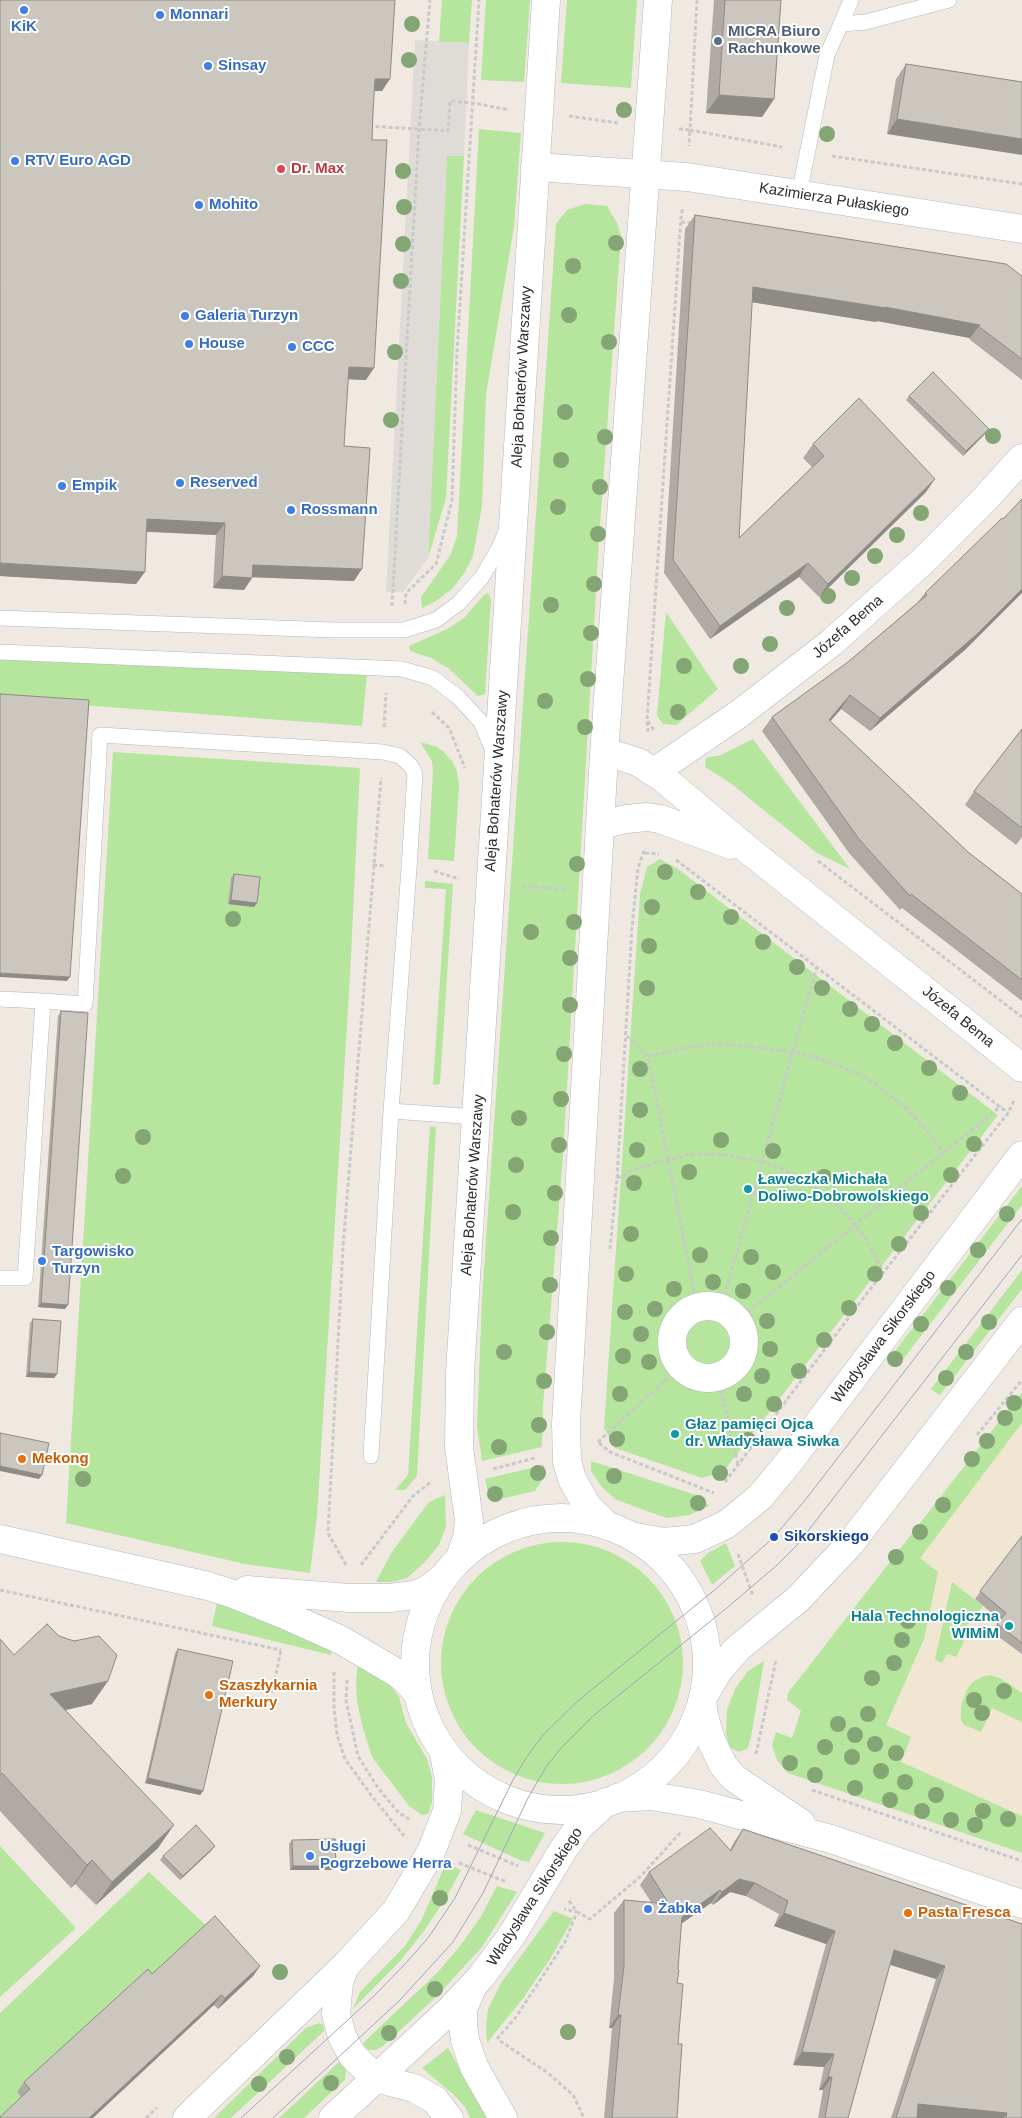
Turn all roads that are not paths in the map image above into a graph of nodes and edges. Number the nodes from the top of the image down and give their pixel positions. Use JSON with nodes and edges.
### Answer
{"nodes":[{"id":1,"x":546,"y":0,"type":"edge"},
{"id":2,"x":658,"y":0,"type":"edge"},
{"id":3,"x":851,"y":0,"type":"edge"},
{"id":4,"x":948,"y":0,"type":"edge"},
{"id":5,"x":840,"y":24,"type":"junction"},
{"id":6,"x":535,"y":167,"type":"junction"},
{"id":7,"x":645,"y":175,"type":"junction"},
{"id":8,"x":799,"y":194,"type":"junction"},
{"id":9,"x":1022,"y":230,"type":"edge"},
{"id":10,"x":1022,"y":458,"type":"edge"},
{"id":11,"x":515,"y":506,"type":"junction"},
{"id":12,"x":0,"y":618,"type":"edge"},
{"id":13,"x":0,"y":652,"type":"edge"},
{"id":14,"x":604,"y":755,"type":"junction"},
{"id":15,"x":654,"y":772,"type":"junction"},
{"id":16,"x":498,"y":779,"type":"junction"},
{"id":17,"x":601,"y":825,"type":"junction"},
{"id":18,"x":752,"y":853,"type":"junction"},
{"id":19,"x":0,"y":999,"type":"edge"},
{"id":20,"x":43,"y":1001,"type":"junction"},
{"id":21,"x":1022,"y":1068,"type":"edge"},
{"id":22,"x":391,"y":1112,"type":"junction"},
{"id":23,"x":477,"y":1117,"type":"junction"},
{"id":24,"x":1022,"y":1155,"type":"edge"},
{"id":25,"x":0,"y":1278,"type":"edge"},
{"id":26,"x":1022,"y":1321,"type":"edge"},
{"id":27,"x":718,"y":1378,"type":"joint"},
{"id":28,"x":371,"y":1456,"type":"dead end"},
{"id":29,"x":617,"y":1530,"type":"junction"},
{"id":30,"x":0,"y":1539,"type":"edge"},
{"id":31,"x":451,"y":1569,"type":"junction"},
{"id":32,"x":208,"y":1586,"type":"junction"},
{"id":33,"x":418,"y":1694,"type":"junction"},
{"id":34,"x":702,"y":1700,"type":"junction"},
{"id":35,"x":443,"y":1749,"type":"junction"},
{"id":36,"x":612,"y":1800,"type":"junction"},
{"id":37,"x":831,"y":1840,"type":"junction"},
{"id":38,"x":1022,"y":1904,"type":"edge"},
{"id":39,"x":345,"y":1966,"type":"junction"},
{"id":40,"x":474,"y":1986,"type":"junction"},
{"id":41,"x":379,"y":2078,"type":"junction"},
{"id":42,"x":187,"y":2118,"type":"edge"},
{"id":43,"x":333,"y":2118,"type":"edge"},
{"id":44,"x":449,"y":2118,"type":"edge"},
{"id":45,"x":504,"y":2118,"type":"edge"}],
"edges":[{"from":1,"to":6,"type":"street","name":"Aleja Bohaterów Warszawy"},
{"from":2,"to":7,"type":"street"},
{"from":3,"to":5,"type":"lane"},
{"from":4,"to":5,"type":"lane"},
{"from":5,"to":8,"type":"lane"},
{"from":6,"to":7,"type":"street"},
{"from":6,"to":11,"type":"street","name":"Aleja Bohaterów Warszawy"},
{"from":7,"to":8,"type":"street","name":"Kazimierza Pułaskiego"},
{"from":7,"to":14,"type":"street"},
{"from":8,"to":9,"type":"street","name":"Kazimierza Pułaskiego"},
{"from":10,"to":15,"type":"street","name":"Józefa Bema"},
{"from":11,"to":12,"type":"lane"},
{"from":11,"to":16,"type":"street","name":"Aleja Bohaterów Warszawy"},
{"from":13,"to":16,"type":"lane"},
{"from":14,"to":15,"type":"street","name":"Józefa Bema"},
{"from":14,"to":17,"type":"street"},
{"from":15,"to":18,"type":"street","name":"Józefa Bema"},
{"from":16,"to":23,"type":"street","name":"Aleja Bohaterów Warszawy"},
{"from":17,"to":18,"type":"street","name":"Józefa Bema"},
{"from":17,"to":29,"type":"street"},
{"from":18,"to":21,"type":"street","name":"Józefa Bema"},
{"from":19,"to":20,"type":"lane"},
{"from":20,"to":22,"type":"lane"},
{"from":20,"to":25,"type":"lane"},
{"from":22,"to":23,"type":"lane"},
{"from":22,"to":28,"type":"lane"},
{"from":23,"to":31,"type":"street","name":"Aleja Bohaterów Warszawy"},
{"from":24,"to":29,"type":"street","name":"Władysława Sikorskiego"},
{"from":26,"to":34,"type":"street"},
{"from":27,"to":27,"type":"street"},
{"from":29,"to":31,"type":"street","name":"Władysława Sikorskiego"},
{"from":29,"to":34,"type":"street"},
{"from":30,"to":32,"type":"street"},
{"from":31,"to":32,"type":"street"},
{"from":31,"to":33,"type":"street"},
{"from":32,"to":33,"type":"street"},
{"from":33,"to":35,"type":"street"},
{"from":34,"to":36,"type":"street"},
{"from":34,"to":37,"type":"street"},
{"from":35,"to":36,"type":"street"},
{"from":35,"to":39,"type":"street"},
{"from":36,"to":37,"type":"street"},
{"from":36,"to":40,"type":"street","name":"Władysława Sikorskiego"},
{"from":37,"to":38,"type":"street"},
{"from":39,"to":41,"type":"street"},
{"from":39,"to":42,"type":"street"},
{"from":40,"to":41,"type":"street","name":"Władysława Sikorskiego"},
{"from":40,"to":45,"type":"street"},
{"from":41,"to":43,"type":"street","name":"Władysława Sikorskiego"},
{"from":41,"to":44,"type":"street"}]}
